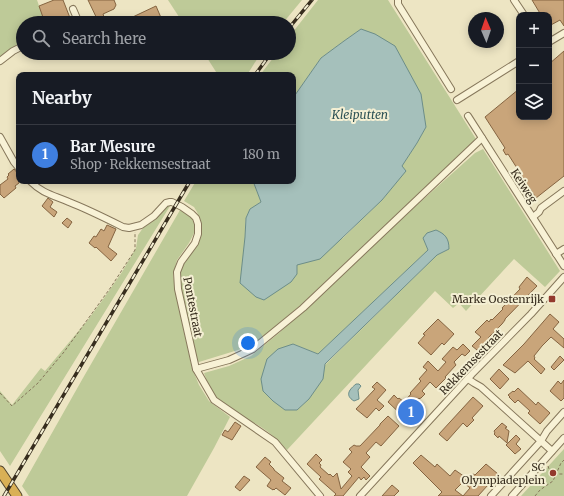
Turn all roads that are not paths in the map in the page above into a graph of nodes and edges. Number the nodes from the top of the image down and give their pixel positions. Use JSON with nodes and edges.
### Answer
{"nodes":[{"id":1,"x":398,"y":0,"type":"edge"},
{"id":2,"x":514,"y":0,"type":"edge"},
{"id":3,"x":73,"y":9,"type":"dead end"},
{"id":4,"x":522,"y":12,"type":"edge"},
{"id":5,"x":76,"y":16,"type":"edge"},
{"id":6,"x":564,"y":33,"type":"edge"},
{"id":7,"x":552,"y":40,"type":"edge"},
{"id":8,"x":16,"y":50,"type":"edge"},
{"id":9,"x":0,"y":61,"type":"edge"},
{"id":10,"x":516,"y":63,"type":"edge"},
{"id":11,"x":451,"y":89,"type":"dead end"},
{"id":12,"x":458,"y":100,"type":"dead end"},
{"id":13,"x":468,"y":116,"type":"dead end"},
{"id":14,"x":0,"y":137,"type":"edge"},
{"id":15,"x":482,"y":138,"type":"junction"},
{"id":16,"x":16,"y":164,"type":"edge"},
{"id":17,"x":33,"y":184,"type":"edge"},
{"id":18,"x":564,"y":191,"type":"edge"},
{"id":19,"x":533,"y":217,"type":"junction"},
{"id":20,"x":564,"y":249,"type":"edge"},
{"id":21,"x":556,"y":254,"type":"junction"},
{"id":22,"x":564,"y":266,"type":"edge"},
{"id":23,"x":564,"y":277,"type":"edge"},
{"id":24,"x":196,"y":369,"type":"junction"},
{"id":25,"x":470,"y":376,"type":"junction"},
{"id":26,"x":564,"y":412,"type":"edge"},
{"id":27,"x":564,"y":438,"type":"edge"},
{"id":28,"x":541,"y":441,"type":"junction"},
{"id":29,"x":552,"y":450,"type":"junction"},
{"id":30,"x":0,"y":471,"type":"edge"},
{"id":31,"x":17,"y":496,"type":"edge"},
{"id":32,"x":320,"y":496,"type":"edge"},
{"id":33,"x":360,"y":496,"type":"edge"},
{"id":34,"x":491,"y":496,"type":"edge"},
{"id":35,"x":512,"y":496,"type":"edge"}],
"edges":[{"from":1,"to":11,"type":"street"},
{"from":2,"to":4,"type":"street"},
{"from":3,"to":5,"type":"street"},
{"from":6,"to":7,"type":"street"},
{"from":8,"to":9,"type":"street"},
{"from":10,"to":12,"type":"street"},
{"from":13,"to":15,"type":"street","name":"Keiweg"},
{"from":14,"to":16,"type":"street"},
{"from":15,"to":19,"type":"street","name":"Keiweg"},
{"from":15,"to":24,"type":"street"},
{"from":17,"to":24,"type":"street","name":"Pontestraat"},
{"from":18,"to":19,"type":"street"},
{"from":19,"to":21,"type":"street","name":"Keiweg"},
{"from":20,"to":21,"type":"street"},
{"from":21,"to":22,"type":"street","name":"Keiweg"},
{"from":23,"to":25,"type":"street","name":"Rekkemsestraat"},
{"from":24,"to":32,"type":"street","name":"Pontestraat"},
{"from":25,"to":28,"type":"street"},
{"from":25,"to":33,"type":"street","name":"Rekkemsestraat"},
{"from":26,"to":28,"type":"street"},
{"from":27,"to":29,"type":"street"},
{"from":28,"to":29,"type":"street"},
{"from":28,"to":34,"type":"street"},
{"from":29,"to":35,"type":"street"},
{"from":30,"to":31,"type":"highway"}]}
